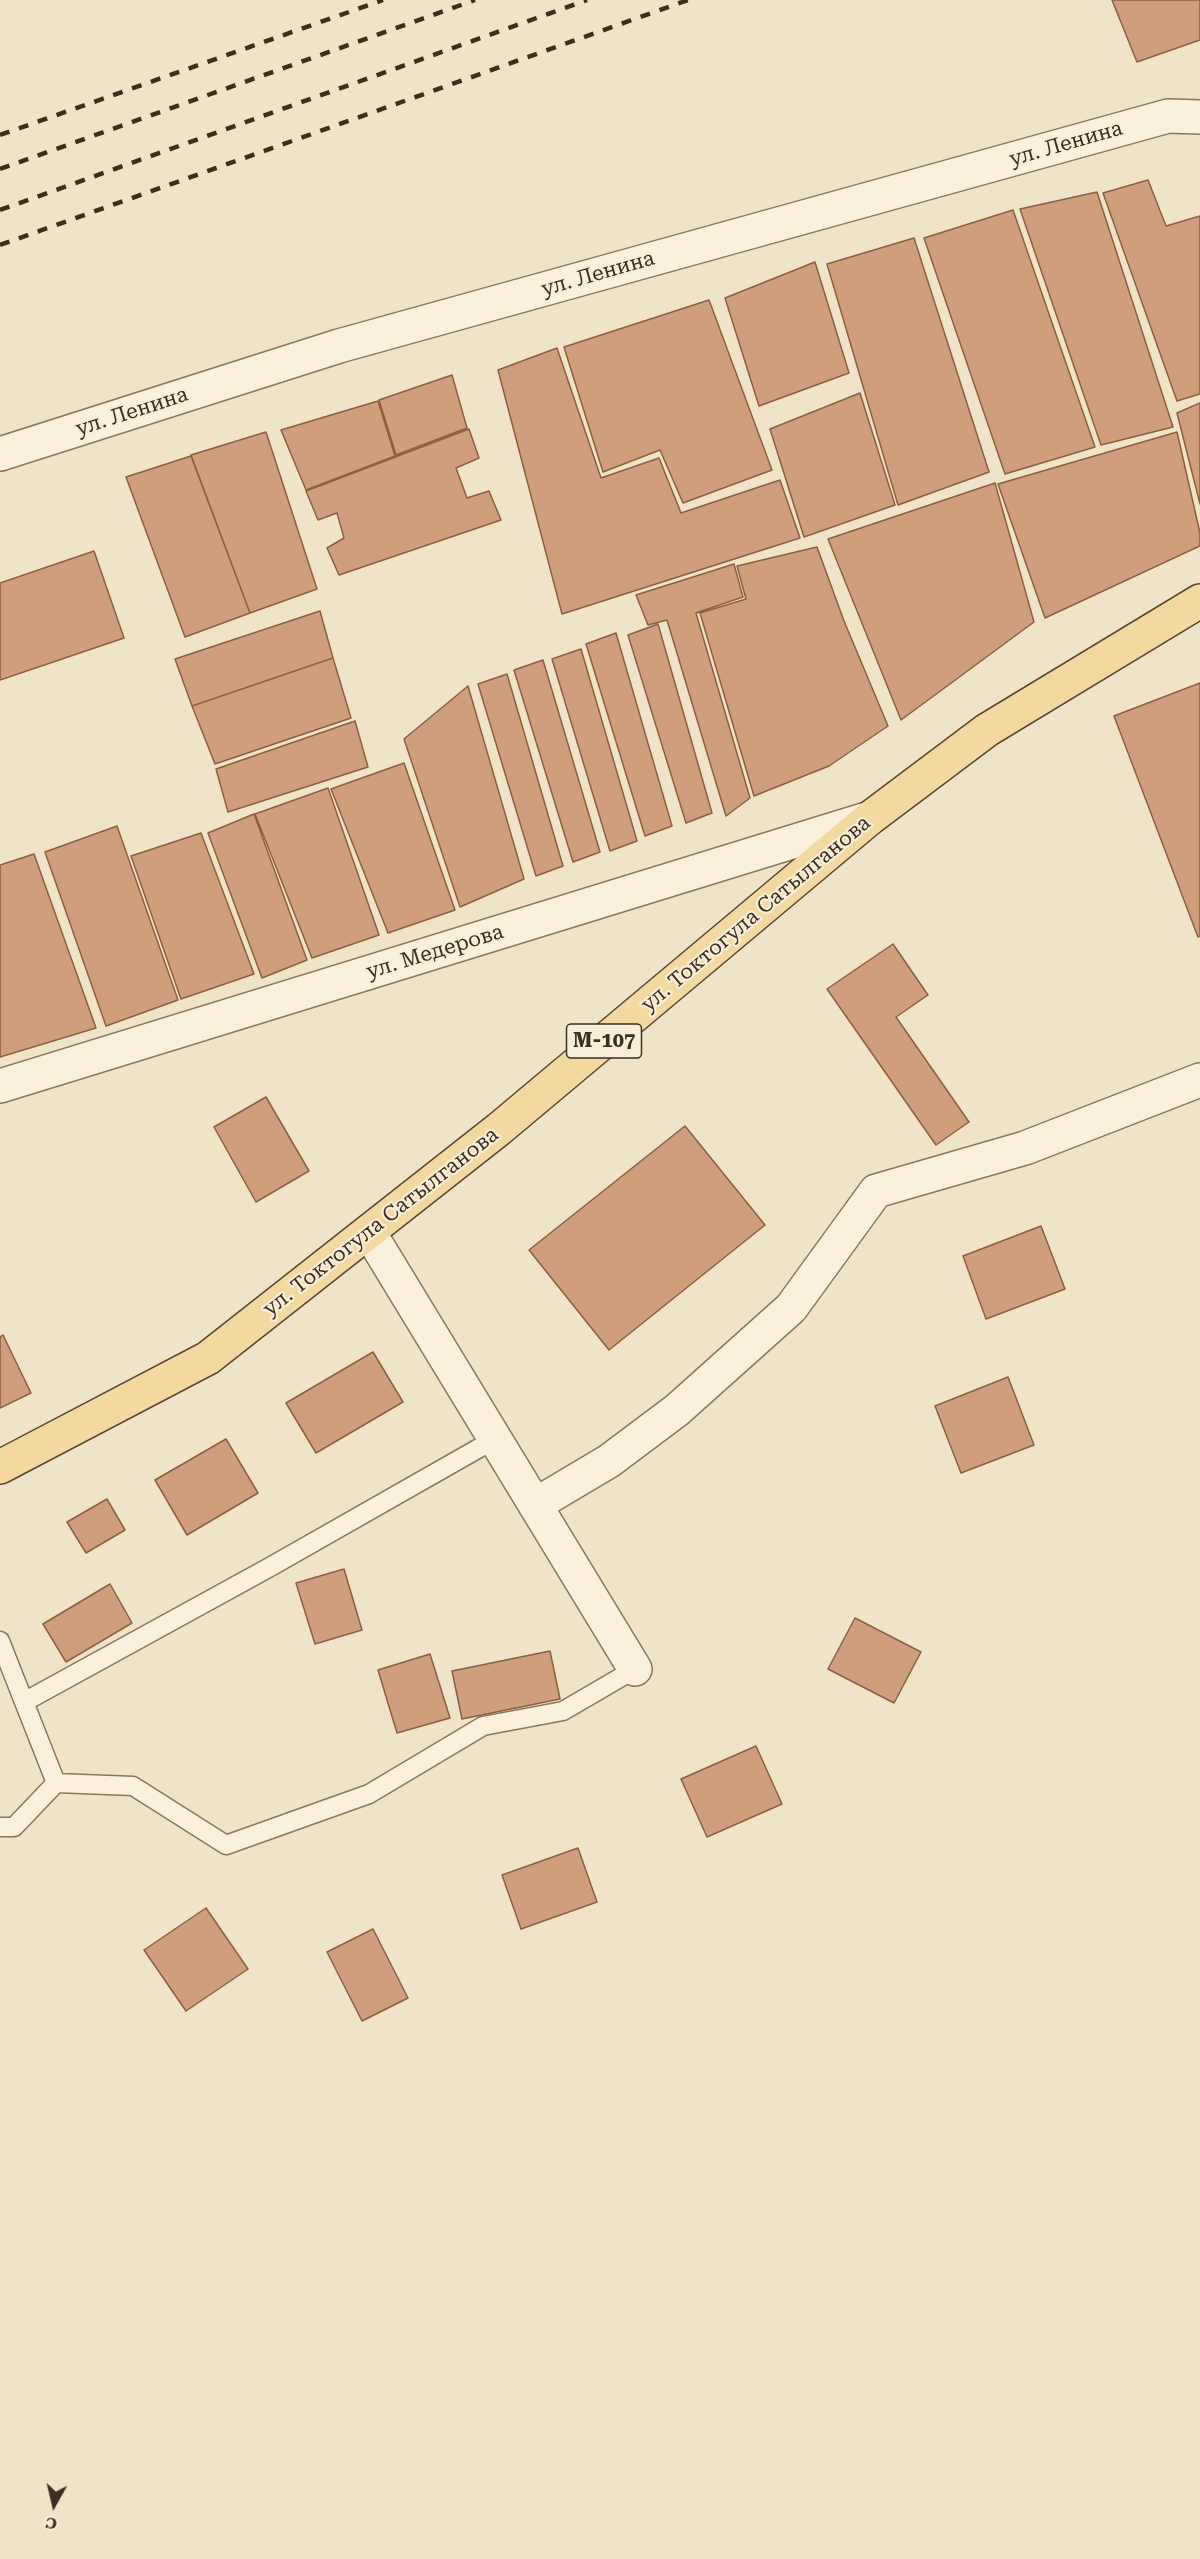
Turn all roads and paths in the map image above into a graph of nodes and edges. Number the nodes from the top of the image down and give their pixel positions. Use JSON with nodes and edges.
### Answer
{"nodes":[{"id":1,"x":1200,"y":117,"type":"edge"},
{"id":2,"x":0,"y":453,"type":"edge"},
{"id":3,"x":1200,"y":601,"type":"edge"},
{"id":4,"x":870,"y":818,"type":"junction"},
{"id":5,"x":1200,"y":1080,"type":"edge"},
{"id":6,"x":0,"y":1086,"type":"edge"},
{"id":7,"x":369,"y":1232,"type":"junction"},
{"id":8,"x":495,"y":1439,"type":"junction"},
{"id":9,"x":0,"y":1467,"type":"edge"},
{"id":10,"x":535,"y":1505,"type":"junction"},
{"id":11,"x":0,"y":1641,"type":"edge"},
{"id":12,"x":635,"y":1669,"type":"joint"},
{"id":13,"x":24,"y":1702,"type":"junction"},
{"id":14,"x":56,"y":1783,"type":"junction"},
{"id":15,"x":0,"y":1827,"type":"edge"}],
"edges":[{"from":1,"to":2,"type":"street","name":"ул. Ленина"},
{"from":3,"to":4,"type":"main road","name":"ул. Токтогула Сатылганова","number":"М-107"},
{"from":4,"to":6,"type":"street","name":"ул. Медерова"},
{"from":4,"to":7,"type":"main road","name":"ул. Токтогула Сатылганова","number":"М-107"},
{"from":5,"to":10,"type":"street"},
{"from":7,"to":8,"type":"street"},
{"from":7,"to":9,"type":"main road","name":"ул. Токтогула Сатылганова","number":"М-107"},
{"from":8,"to":10,"type":"street"},
{"from":8,"to":13,"type":"lane"},
{"from":10,"to":12,"type":"street"},
{"from":11,"to":13,"type":"lane"},
{"from":12,"to":14,"type":"lane"},
{"from":13,"to":14,"type":"lane"},
{"from":14,"to":15,"type":"lane"}]}
